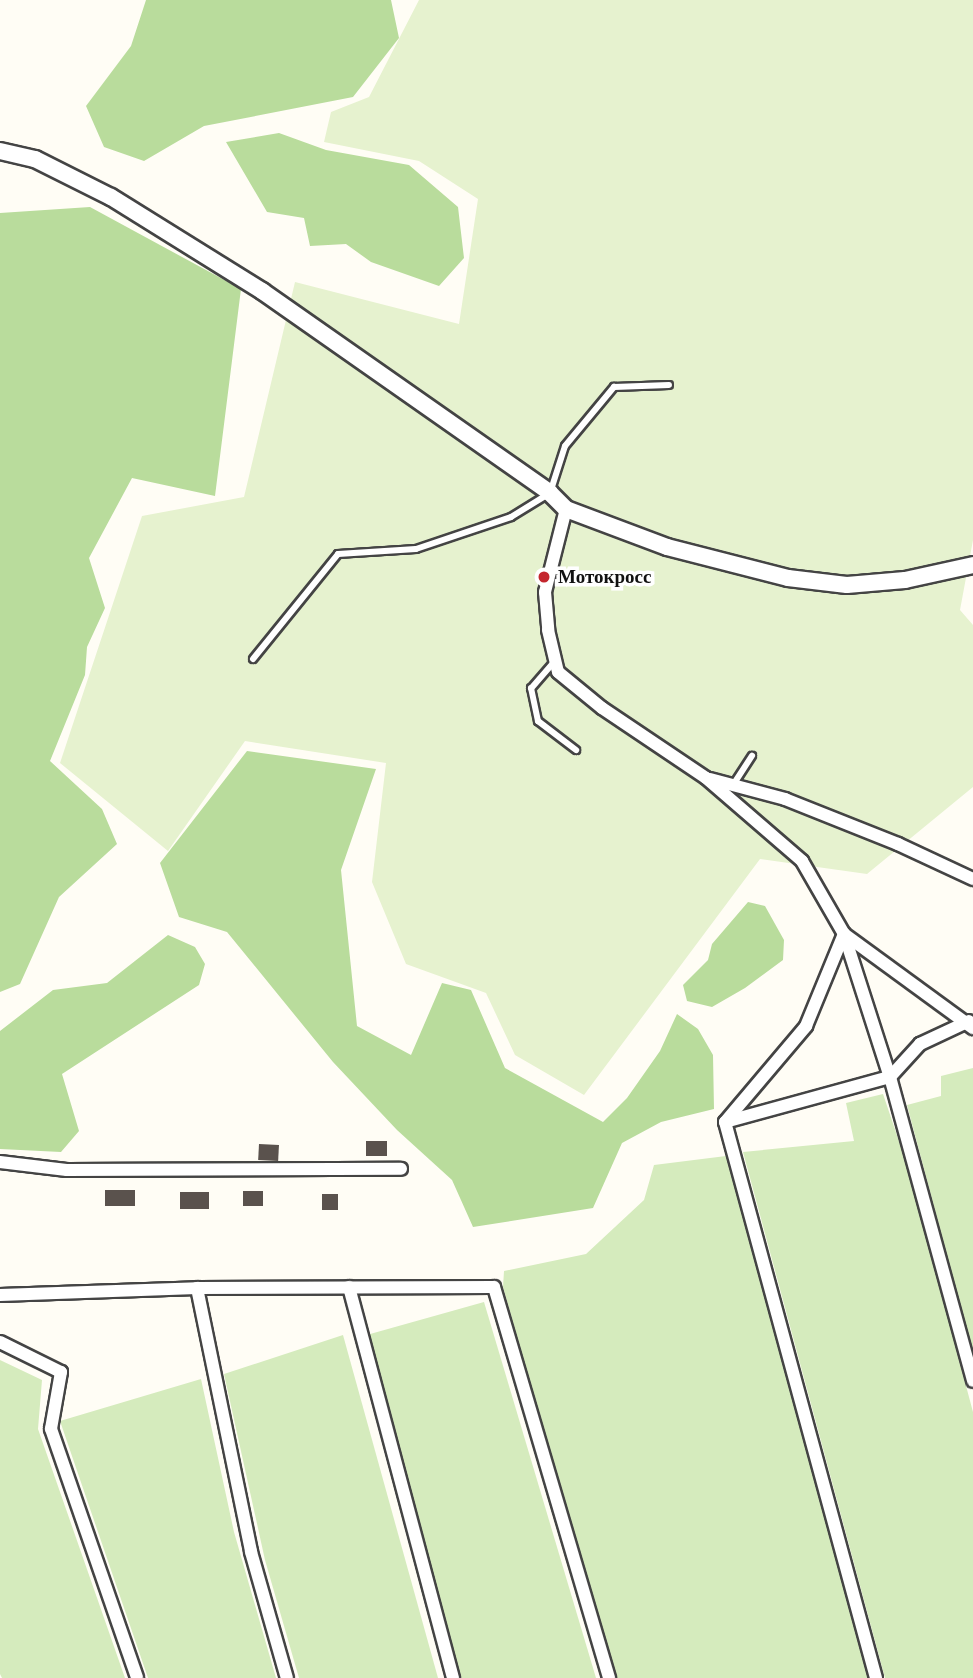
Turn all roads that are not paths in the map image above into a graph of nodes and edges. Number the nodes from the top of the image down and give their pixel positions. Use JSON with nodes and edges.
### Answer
{"nodes":[{"id":1,"x":0,"y":151,"type":"edge"},
{"id":2,"x":669,"y":385,"type":"dead end"},
{"id":3,"x":550,"y":493,"type":"junction"},
{"id":4,"x":566,"y":509,"type":"junction"},
{"id":5,"x":973,"y":565,"type":"edge"},
{"id":6,"x":253,"y":659,"type":"dead end"},
{"id":7,"x":555,"y":660,"type":"junction"},
{"id":8,"x":576,"y":750,"type":"dead end"},
{"id":9,"x":752,"y":756,"type":"dead end"},
{"id":10,"x":706,"y":778,"type":"junction"},
{"id":11,"x":733,"y":785,"type":"junction"},
{"id":12,"x":973,"y":879,"type":"edge"},
{"id":13,"x":844,"y":934,"type":"junction"},
{"id":14,"x":970,"y":1024,"type":"edge"},
{"id":15,"x":890,"y":1077,"type":"junction"},
{"id":16,"x":725,"y":1122,"type":"junction"},
{"id":17,"x":0,"y":1162,"type":"edge"},
{"id":18,"x":401,"y":1169,"type":"dead end"},
{"id":19,"x":349,"y":1287,"type":"junction"},
{"id":20,"x":197,"y":1288,"type":"junction"},
{"id":21,"x":0,"y":1295,"type":"edge"},
{"id":22,"x":0,"y":1342,"type":"edge"},
{"id":23,"x":973,"y":1381,"type":"edge"},
{"id":24,"x":137,"y":1678,"type":"edge"},
{"id":25,"x":287,"y":1678,"type":"edge"},
{"id":26,"x":453,"y":1678,"type":"edge"},
{"id":27,"x":610,"y":1678,"type":"edge"},
{"id":28,"x":876,"y":1678,"type":"edge"}],
"edges":[{"from":1,"to":3,"type":"street"},
{"from":2,"to":3,"type":"lane"},
{"from":3,"to":4,"type":"street"},
{"from":3,"to":6,"type":"lane"},
{"from":4,"to":5,"type":"street"},
{"from":4,"to":7,"type":"street"},
{"from":7,"to":8,"type":"lane"},
{"from":7,"to":10,"type":"street"},
{"from":9,"to":11,"type":"lane"},
{"from":10,"to":11,"type":"street"},
{"from":10,"to":13,"type":"street"},
{"from":11,"to":12,"type":"street"},
{"from":13,"to":14,"type":"street"},
{"from":13,"to":15,"type":"street"},
{"from":13,"to":16,"type":"street"},
{"from":14,"to":15,"type":"street"},
{"from":15,"to":16,"type":"street"},
{"from":15,"to":23,"type":"street"},
{"from":16,"to":28,"type":"street"},
{"from":17,"to":18,"type":"street"},
{"from":19,"to":20,"type":"street"},
{"from":19,"to":26,"type":"street"},
{"from":19,"to":27,"type":"street"},
{"from":20,"to":21,"type":"street"},
{"from":20,"to":25,"type":"street"},
{"from":22,"to":24,"type":"street"}]}
